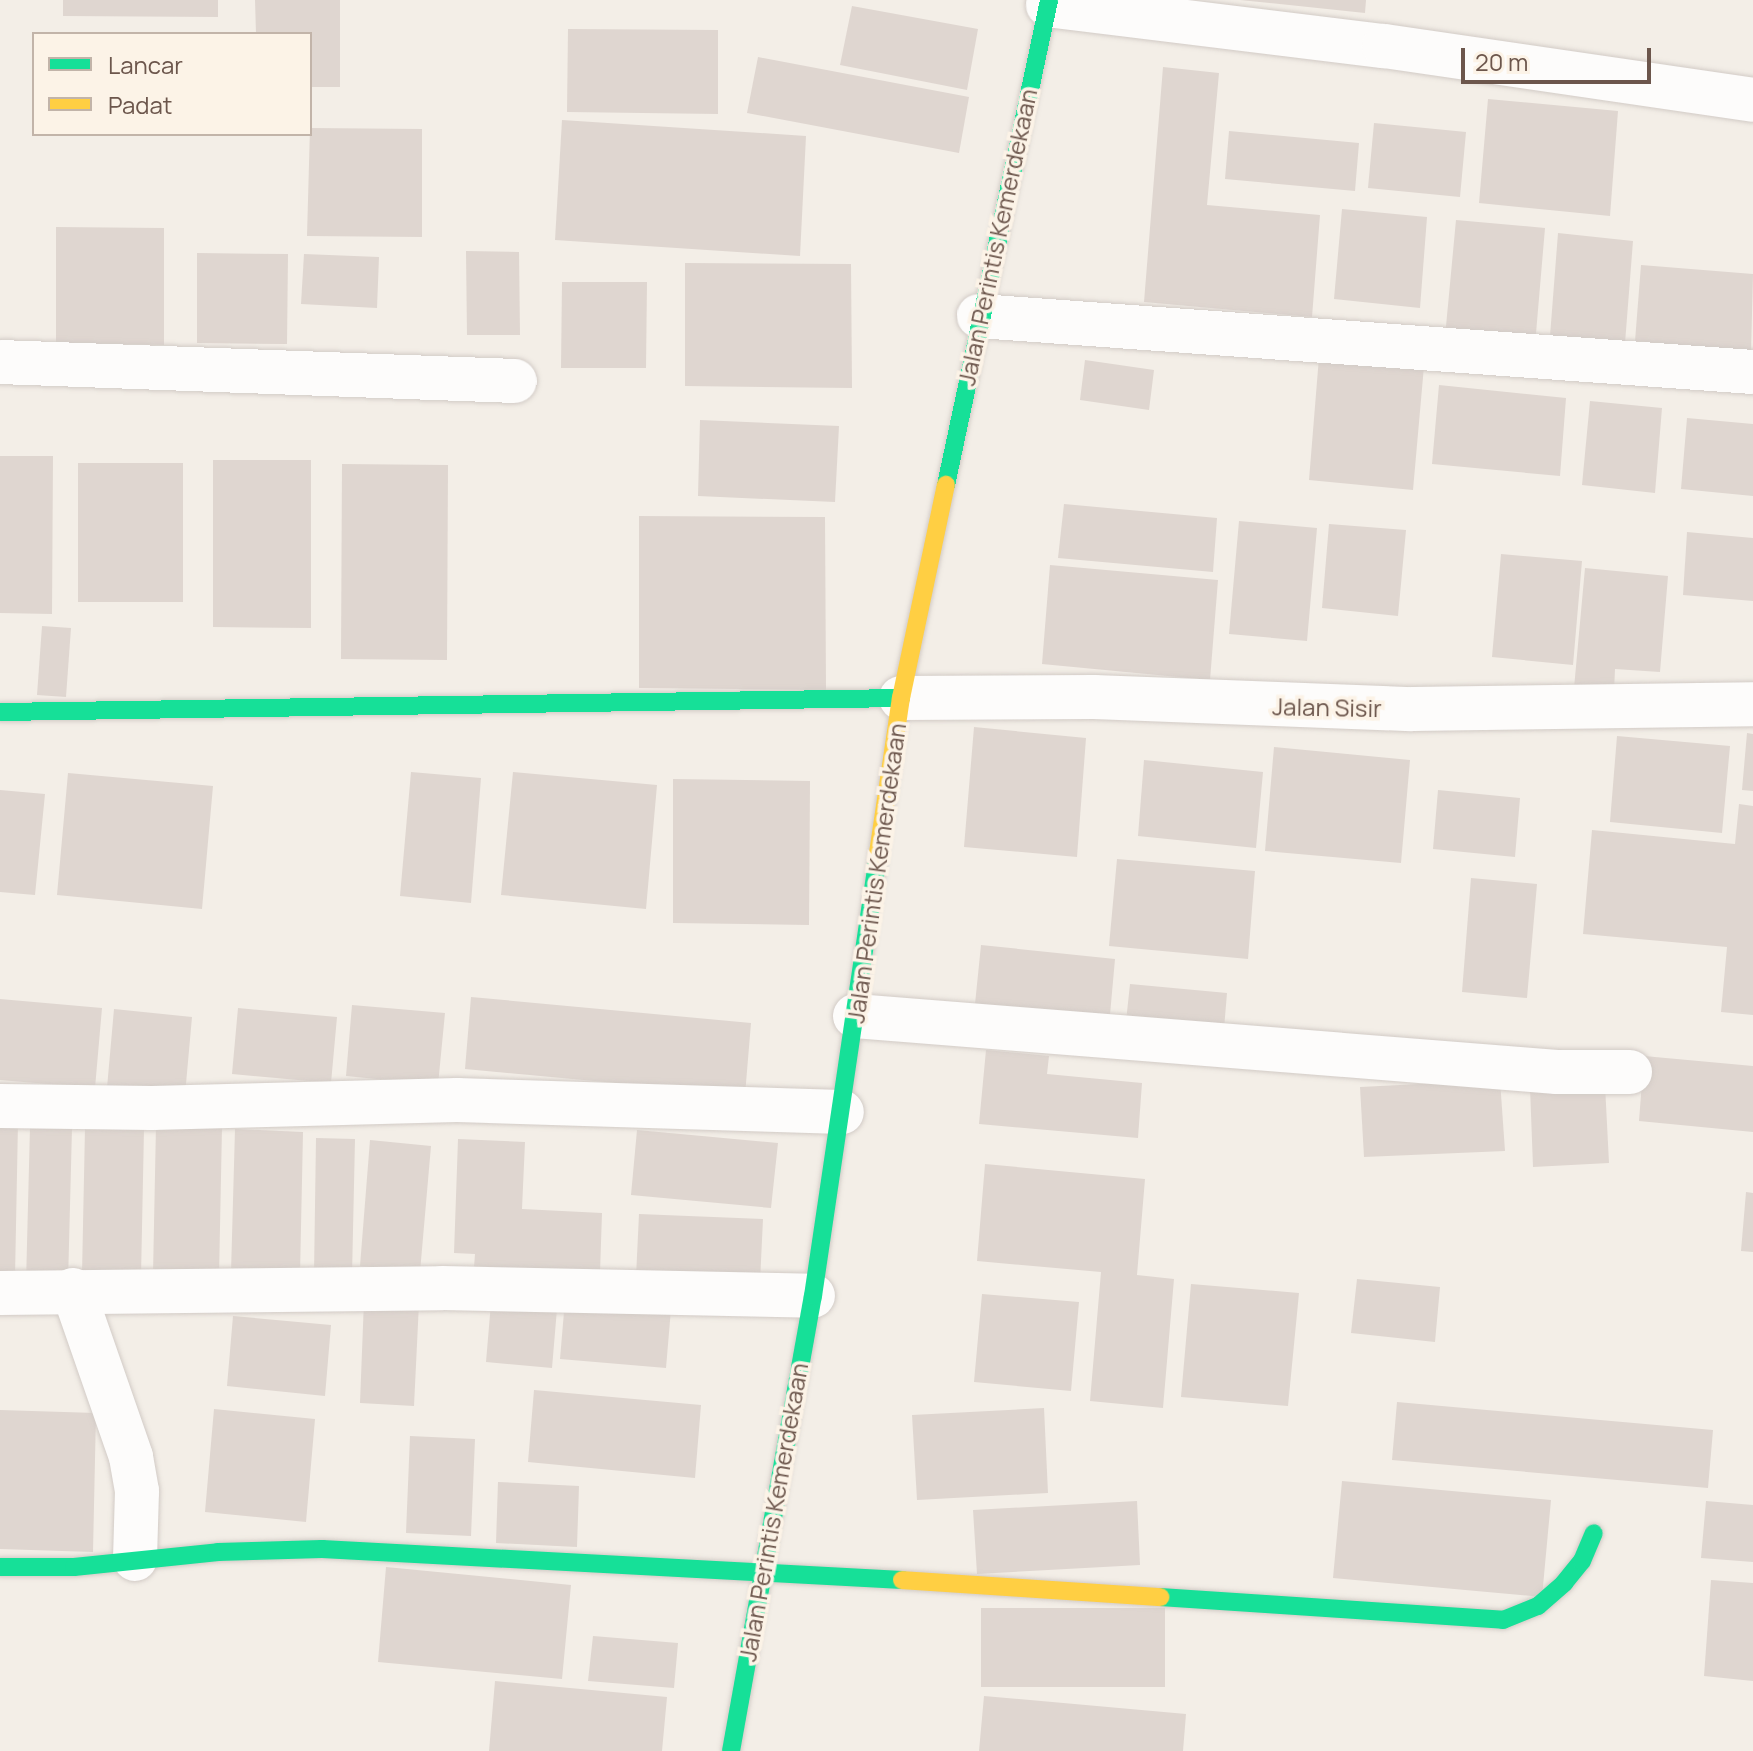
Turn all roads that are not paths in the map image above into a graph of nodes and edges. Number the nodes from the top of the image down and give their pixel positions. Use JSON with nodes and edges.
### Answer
{"nodes":[{"id":1,"x":1049,"y":3,"type":"edge"},
{"id":2,"x":1753,"y":100,"type":"edge"},
{"id":3,"x":979,"y":316,"type":"junction"},
{"id":4,"x":0,"y":362,"type":"edge"},
{"id":5,"x":1753,"y":372,"type":"edge"},
{"id":6,"x":515,"y":381,"type":"dead end"},
{"id":7,"x":901,"y":698,"type":"junction"},
{"id":8,"x":1753,"y":704,"type":"edge"},
{"id":9,"x":0,"y":712,"type":"edge"},
{"id":10,"x":855,"y":1016,"type":"junction"},
{"id":11,"x":1630,"y":1072,"type":"dead end"},
{"id":12,"x":0,"y":1106,"type":"edge"},
{"id":13,"x":842,"y":1112,"type":"junction"},
{"id":14,"x":73,"y":1290,"type":"junction"},
{"id":15,"x":0,"y":1293,"type":"edge"},
{"id":16,"x":813,"y":1296,"type":"junction"},
{"id":17,"x":1594,"y":1533,"type":"dead end"},
{"id":18,"x":135,"y":1559,"type":"junction"},
{"id":19,"x":0,"y":1567,"type":"edge"},
{"id":20,"x":760,"y":1571,"type":"junction"},
{"id":21,"x":731,"y":1751,"type":"edge"}],
"edges":[{"from":1,"to":2,"type":"street"},
{"from":1,"to":3,"type":"street","name":"Jalan Perintis Kemerdekaan"},
{"from":3,"to":5,"type":"street"},
{"from":3,"to":7,"type":"street","name":"Jalan Perintis Kemerdekaan"},
{"from":4,"to":6,"type":"street"},
{"from":7,"to":8,"type":"street","name":"Jalan Sisir"},
{"from":7,"to":9,"type":"street"},
{"from":7,"to":10,"type":"street","name":"Jalan Perintis Kemerdekaan"},
{"from":10,"to":11,"type":"street"},
{"from":10,"to":13,"type":"street","name":"Jalan Perintis Kemerdekaan"},
{"from":12,"to":13,"type":"street"},
{"from":13,"to":16,"type":"street","name":"Jalan Perintis Kemerdekaan"},
{"from":14,"to":15,"type":"street"},
{"from":14,"to":16,"type":"street"},
{"from":14,"to":18,"type":"street"},
{"from":16,"to":20,"type":"street","name":"Jalan Perintis Kemerdekaan"},
{"from":17,"to":20,"type":"street"},
{"from":18,"to":19,"type":"street"},
{"from":18,"to":20,"type":"street"},
{"from":20,"to":21,"type":"street","name":"Jalan Perintis Kemerdekaan"}]}
